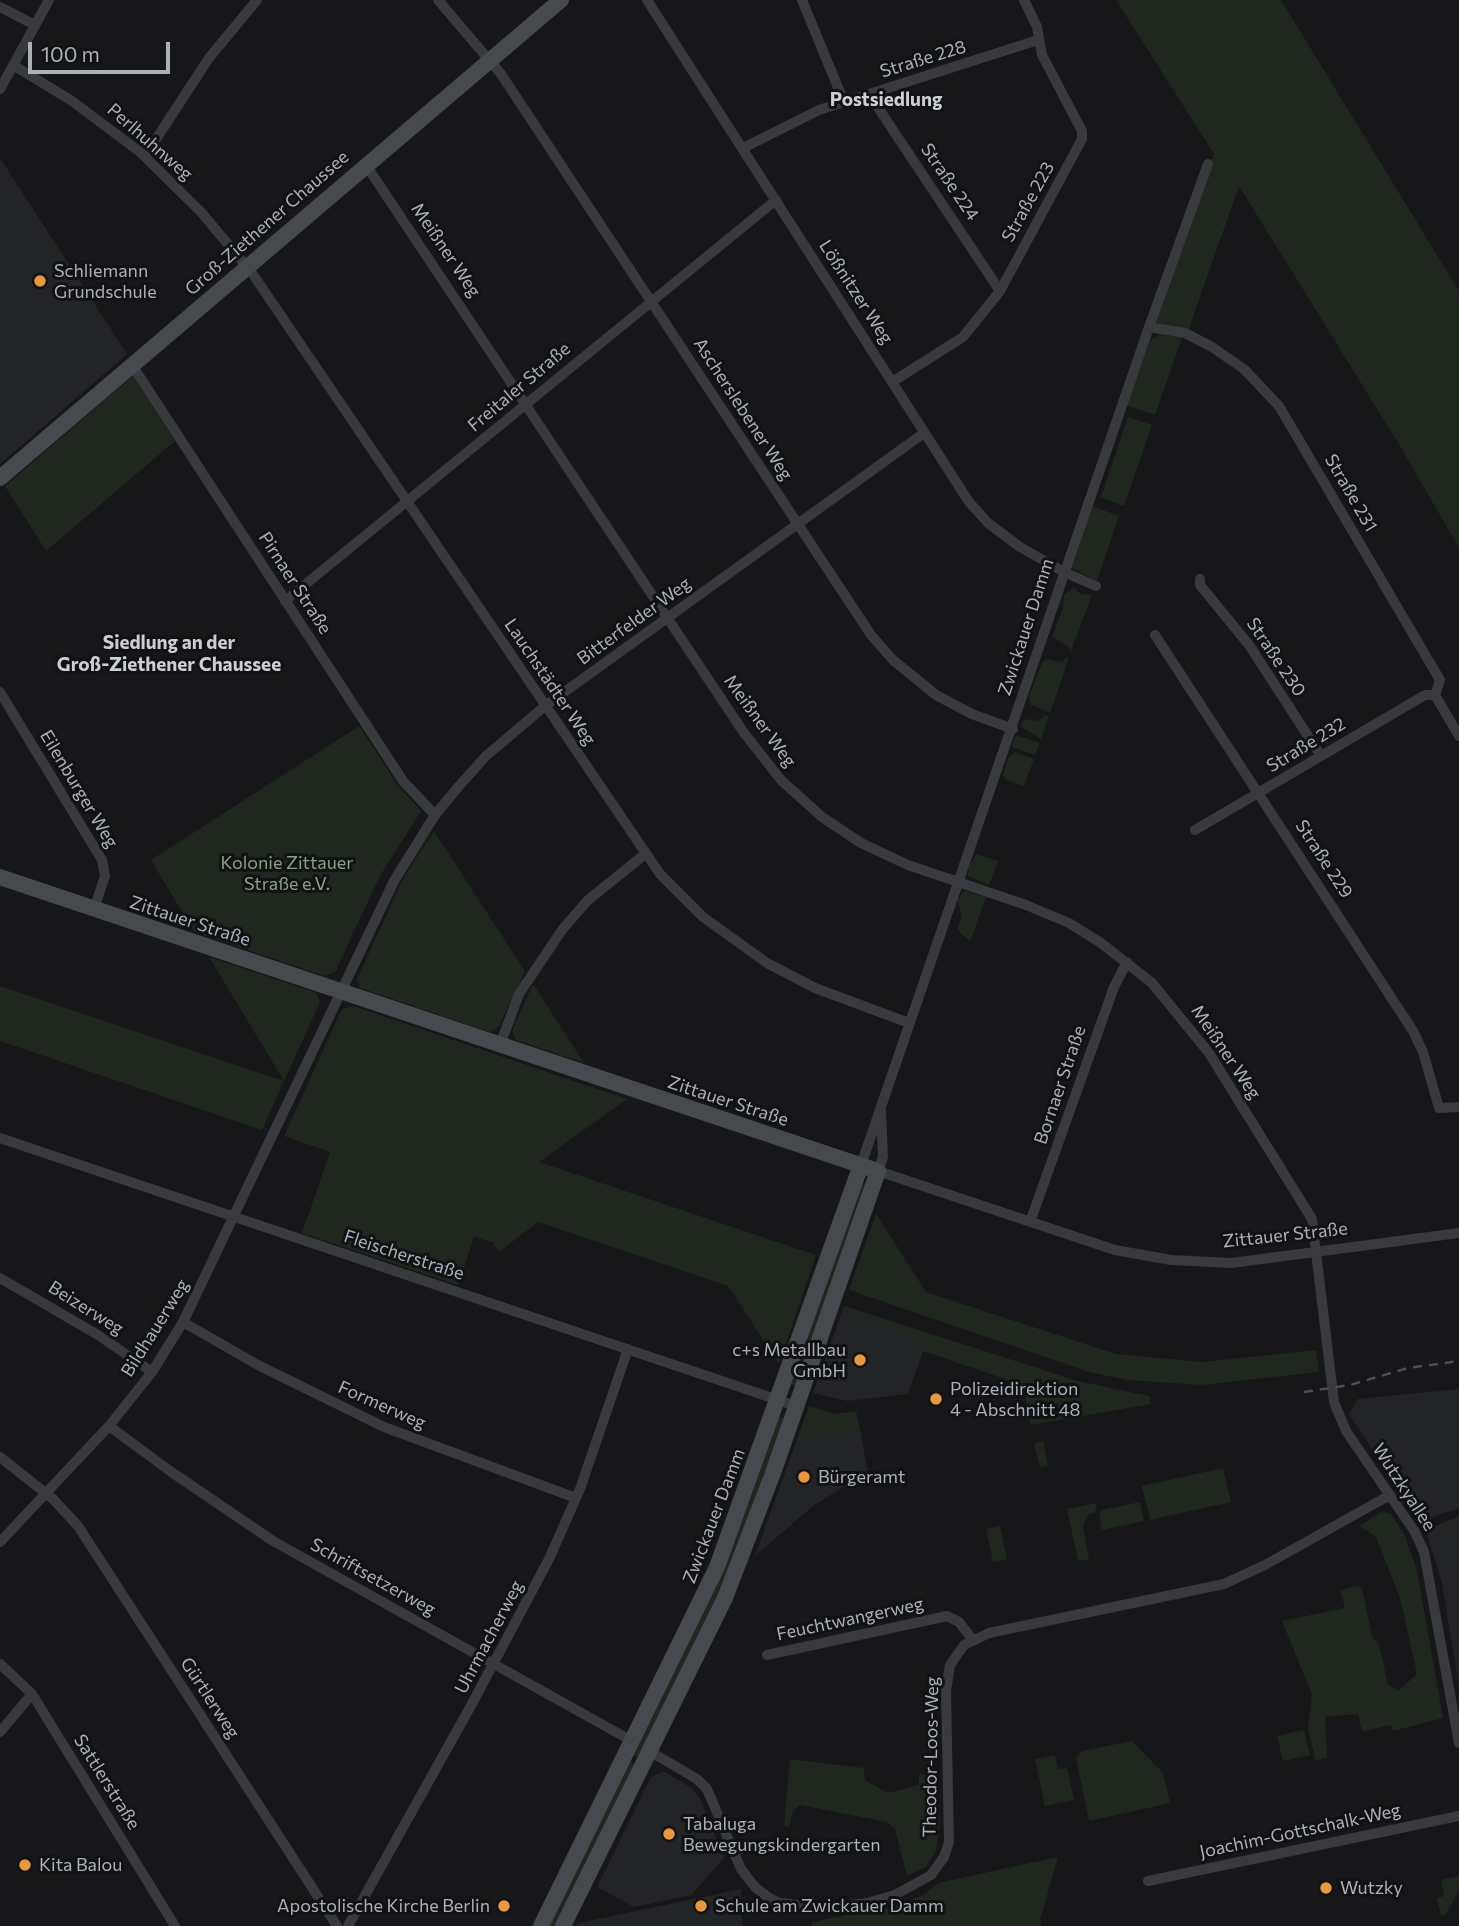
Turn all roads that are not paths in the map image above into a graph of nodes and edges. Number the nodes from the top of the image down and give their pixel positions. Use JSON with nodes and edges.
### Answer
{"nodes":[{"id":1,"x":48,"y":0,"type":"edge"},
{"id":2,"x":257,"y":0,"type":"edge"},
{"id":3,"x":439,"y":0,"type":"edge"},
{"id":4,"x":561,"y":0,"type":"edge"},
{"id":5,"x":647,"y":0,"type":"edge"},
{"id":6,"x":802,"y":0,"type":"edge"},
{"id":7,"x":1024,"y":0,"type":"edge"},
{"id":8,"x":0,"y":7,"type":"edge"},
{"id":9,"x":35,"y":26,"type":"junction"},
{"id":10,"x":1038,"y":40,"type":"junction"},
{"id":11,"x":490,"y":59,"type":"junction"},
{"id":12,"x":13,"y":65,"type":"junction"},
{"id":13,"x":0,"y":89,"type":"edge"},
{"id":14,"x":869,"y":94,"type":"junction"},
{"id":15,"x":844,"y":102,"type":"junction"},
{"id":16,"x":743,"y":148,"type":"junction"},
{"id":17,"x":145,"y":156,"type":"junction"},
{"id":18,"x":1208,"y":163,"type":"dead end"},
{"id":19,"x":366,"y":165,"type":"junction"},
{"id":20,"x":776,"y":200,"type":"junction"},
{"id":21,"x":246,"y":266,"type":"junction"},
{"id":22,"x":1000,"y":291,"type":"junction"},
{"id":23,"x":650,"y":300,"type":"junction"},
{"id":24,"x":1149,"y":327,"type":"junction"},
{"id":25,"x":132,"y":365,"type":"junction"},
{"id":26,"x":892,"y":382,"type":"junction"},
{"id":27,"x":526,"y":404,"type":"junction"},
{"id":28,"x":924,"y":433,"type":"junction"},
{"id":29,"x":0,"y":478,"type":"edge"},
{"id":30,"x":408,"y":500,"type":"junction"},
{"id":31,"x":797,"y":524,"type":"junction"},
{"id":32,"x":1066,"y":573,"type":"junction"},
{"id":33,"x":1200,"y":579,"type":"dead end"},
{"id":34,"x":1096,"y":586,"type":"dead end"},
{"id":35,"x":285,"y":601,"type":"junction"},
{"id":36,"x":668,"y":618,"type":"junction"},
{"id":37,"x":1155,"y":635,"type":"dead end"},
{"id":38,"x":0,"y":692,"type":"edge"},
{"id":39,"x":1435,"y":695,"type":"junction"},
{"id":40,"x":545,"y":706,"type":"junction"},
{"id":41,"x":1013,"y":729,"type":"junction"},
{"id":42,"x":1459,"y":736,"type":"edge"},
{"id":43,"x":1321,"y":756,"type":"junction"},
{"id":44,"x":1259,"y":794,"type":"junction"},
{"id":45,"x":435,"y":815,"type":"junction"},
{"id":46,"x":1195,"y":830,"type":"dead end"},
{"id":47,"x":645,"y":855,"type":"junction"},
{"id":48,"x":0,"y":877,"type":"edge"},
{"id":49,"x":959,"y":881,"type":"junction"},
{"id":50,"x":94,"y":909,"type":"junction"},
{"id":51,"x":1127,"y":962,"type":"junction"},
{"id":52,"x":340,"y":992,"type":"junction"},
{"id":53,"x":909,"y":1023,"type":"junction"},
{"id":54,"x":500,"y":1045,"type":"junction"},
{"id":55,"x":289,"y":1099,"type":"joint"},
{"id":56,"x":881,"y":1103,"type":"junction"},
{"id":57,"x":1459,"y":1107,"type":"edge"},
{"id":58,"x":0,"y":1138,"type":"edge"},
{"id":59,"x":861,"y":1165,"type":"junction"},
{"id":60,"x":878,"y":1171,"type":"junction"},
{"id":61,"x":234,"y":1217,"type":"junction"},
{"id":62,"x":1030,"y":1222,"type":"junction"},
{"id":63,"x":1459,"y":1233,"type":"edge"},
{"id":64,"x":1314,"y":1253,"type":"junction"},
{"id":65,"x":0,"y":1278,"type":"edge"},
{"id":66,"x":183,"y":1322,"type":"junction"},
{"id":67,"x":628,"y":1349,"type":"junction"},
{"id":68,"x":152,"y":1372,"type":"junction"},
{"id":69,"x":778,"y":1400,"type":"junction"},
{"id":70,"x":796,"y":1406,"type":"junction"},
{"id":71,"x":109,"y":1426,"type":"junction"},
{"id":72,"x":0,"y":1457,"type":"edge"},
{"id":73,"x":46,"y":1494,"type":"junction"},
{"id":74,"x":1390,"y":1495,"type":"junction"},
{"id":75,"x":576,"y":1498,"type":"junction"},
{"id":76,"x":0,"y":1542,"type":"edge"},
{"id":77,"x":972,"y":1639,"type":"junction"},
{"id":78,"x":767,"y":1655,"type":"dead end"},
{"id":79,"x":0,"y":1664,"type":"edge"},
{"id":80,"x":493,"y":1664,"type":"junction"},
{"id":81,"x":32,"y":1694,"type":"junction"},
{"id":82,"x":0,"y":1732,"type":"edge"},
{"id":83,"x":632,"y":1741,"type":"junction"},
{"id":84,"x":1459,"y":1743,"type":"edge"},
{"id":85,"x":651,"y":1752,"type":"junction"},
{"id":86,"x":1459,"y":1816,"type":"edge"},
{"id":87,"x":1148,"y":1881,"type":"dead end"},
{"id":88,"x":176,"y":1926,"type":"edge"},
{"id":89,"x":337,"y":1926,"type":"edge"},
{"id":90,"x":348,"y":1926,"type":"edge"},
{"id":91,"x":541,"y":1926,"type":"edge"},
{"id":92,"x":563,"y":1926,"type":"edge"}],
"edges":[{"from":1,"to":9,"type":"street"},
{"from":2,"to":17,"type":"street"},
{"from":3,"to":11,"type":"street","name":"Ascherslebener Weg"},
{"from":4,"to":11,"type":"street","name":"Groß-Ziethener Chaussee"},
{"from":5,"to":16,"type":"street","name":"Lößnitzer Weg"},
{"from":6,"to":15,"type":"street"},
{"from":7,"to":10,"type":"street","name":"Straße 223"},
{"from":8,"to":9,"type":"street"},
{"from":9,"to":12,"type":"street"},
{"from":10,"to":14,"type":"street","name":"Straße 228"},
{"from":10,"to":22,"type":"street","name":"Straße 223"},
{"from":11,"to":19,"type":"street","name":"Groß-Ziethener Chaussee"},
{"from":11,"to":23,"type":"street","name":"Ascherslebener Weg"},
{"from":12,"to":13,"type":"street"},
{"from":12,"to":17,"type":"street","name":"Perlhuhnweg"},
{"from":14,"to":15,"type":"street","name":"Straße 228"},
{"from":14,"to":22,"type":"street","name":"Straße 224"},
{"from":15,"to":16,"type":"street","name":"Straße 228"},
{"from":16,"to":20,"type":"street","name":"Lößnitzer Weg"},
{"from":17,"to":21,"type":"street","name":"Perlhuhnweg"},
{"from":18,"to":24,"type":"street","name":"Zwickauer Damm"},
{"from":19,"to":21,"type":"street","name":"Groß-Ziethener Chaussee"},
{"from":19,"to":27,"type":"street","name":"Meißner Weg"},
{"from":20,"to":23,"type":"street","name":"Freitaler Straße"},
{"from":20,"to":26,"type":"street","name":"Lößnitzer Weg"},
{"from":21,"to":25,"type":"street","name":"Groß-Ziethener Chaussee"},
{"from":21,"to":30,"type":"street","name":"Lauchstädter Weg"},
{"from":22,"to":26,"type":"street","name":"Straße 223"},
{"from":23,"to":27,"type":"street","name":"Freitaler Straße"},
{"from":23,"to":31,"type":"street","name":"Ascherslebener Weg"},
{"from":24,"to":32,"type":"street","name":"Zwickauer Damm"},
{"from":24,"to":39,"type":"street","name":"Straße 231"},
{"from":25,"to":29,"type":"street","name":"Groß-Ziethener Chaussee"},
{"from":25,"to":35,"type":"street","name":"Pirnaer Straße"},
{"from":26,"to":28,"type":"street","name":"Lößnitzer Weg"},
{"from":27,"to":30,"type":"street","name":"Freitaler Straße"},
{"from":27,"to":36,"type":"street","name":"Meißner Weg"},
{"from":28,"to":31,"type":"street","name":"Bitterfelder Weg"},
{"from":28,"to":32,"type":"street","name":"Lößnitzer Weg"},
{"from":30,"to":35,"type":"street","name":"Freitaler Straße"},
{"from":30,"to":40,"type":"street","name":"Lauchstädter Weg"},
{"from":31,"to":36,"type":"street","name":"Bitterfelder Weg"},
{"from":31,"to":41,"type":"street","name":"Ascherslebener Weg"},
{"from":32,"to":34,"type":"street"},
{"from":32,"to":41,"type":"street","name":"Zwickauer Damm"},
{"from":33,"to":43,"type":"street","name":"Straße 230"},
{"from":35,"to":45,"type":"street","name":"Pirnaer Straße"},
{"from":36,"to":40,"type":"street","name":"Bitterfelder Weg"},
{"from":36,"to":49,"type":"street","name":"Meißner Weg"},
{"from":37,"to":44,"type":"street","name":"Straße 229"},
{"from":38,"to":50,"type":"street","name":"Eilenburger Weg"},
{"from":39,"to":42,"type":"street","name":"Straße 231"},
{"from":39,"to":43,"type":"street","name":"Straße 232"},
{"from":40,"to":45,"type":"street","name":"Bitterfelder Weg"},
{"from":40,"to":47,"type":"street","name":"Lauchstädter Weg"},
{"from":41,"to":49,"type":"street","name":"Zwickauer Damm"},
{"from":43,"to":44,"type":"street","name":"Straße 232"},
{"from":44,"to":46,"type":"street","name":"Straße 232"},
{"from":44,"to":57,"type":"street","name":"Straße 229"},
{"from":45,"to":52,"type":"street","name":"Bitterfelder Weg"},
{"from":47,"to":53,"type":"street","name":"Lauchstädter Weg"},
{"from":47,"to":54,"type":"street"},
{"from":48,"to":50,"type":"street","name":"Zittauer Straße"},
{"from":49,"to":51,"type":"street","name":"Meißner Weg"},
{"from":49,"to":53,"type":"street","name":"Zwickauer Damm"},
{"from":50,"to":52,"type":"street","name":"Zittauer Straße"},
{"from":51,"to":62,"type":"street","name":"Bornaer Straße"},
{"from":51,"to":64,"type":"street","name":"Meißner Weg"},
{"from":52,"to":54,"type":"street","name":"Zittauer Straße"},
{"from":52,"to":55,"type":"street","name":"Bitterfelder Weg"},
{"from":53,"to":56,"type":"street","name":"Zwickauer Damm"},
{"from":54,"to":59,"type":"street","name":"Zittauer Straße"},
{"from":55,"to":61,"type":"street","name":"Bildhauerweg"},
{"from":56,"to":59,"type":"street","name":"Zwickauer Damm"},
{"from":56,"to":60,"type":"street","name":"Zwickauer Damm"},
{"from":58,"to":61,"type":"street","name":"Fleischerstraße"},
{"from":59,"to":60,"type":"street","name":"Zittauer Straße"},
{"from":59,"to":69,"type":"street","name":"Zwickauer Damm"},
{"from":60,"to":62,"type":"street","name":"Zittauer Straße"},
{"from":60,"to":70,"type":"street","name":"Zwickauer Damm"},
{"from":61,"to":66,"type":"street","name":"Bildhauerweg"},
{"from":61,"to":67,"type":"street","name":"Fleischerstraße"},
{"from":62,"to":64,"type":"street","name":"Zittauer Straße"},
{"from":63,"to":64,"type":"street","name":"Zittauer Straße"},
{"from":64,"to":74,"type":"street","name":"Wutzkyallee"},
{"from":65,"to":68,"type":"street","name":"Beizerweg"},
{"from":66,"to":68,"type":"street","name":"Bildhauerweg"},
{"from":66,"to":75,"type":"street","name":"Formerweg"},
{"from":67,"to":69,"type":"street","name":"Fleischerstraße"},
{"from":67,"to":75,"type":"street","name":"Uhrmacherweg"},
{"from":68,"to":71,"type":"street","name":"Bildhauerweg"},
{"from":69,"to":70,"type":"street","name":"Fleischerstraße"},
{"from":69,"to":83,"type":"street","name":"Zwickauer Damm"},
{"from":70,"to":85,"type":"street","name":"Zwickauer Damm"},
{"from":71,"to":73,"type":"street","name":"Bildhauerweg"},
{"from":71,"to":80,"type":"street","name":"Schriftsetzerweg"},
{"from":72,"to":73,"type":"street","name":"Gürtlerweg"},
{"from":73,"to":76,"type":"street","name":"Bildhauerweg"},
{"from":73,"to":89,"type":"street","name":"Gürtlerweg"},
{"from":74,"to":77,"type":"street"},
{"from":74,"to":84,"type":"street","name":"Wutzkyallee"},
{"from":75,"to":80,"type":"street","name":"Uhrmacherweg"},
{"from":77,"to":78,"type":"street","name":"Feuchtwangerweg"},
{"from":77,"to":85,"type":"street","name":"Theodor-Loos-Weg"},
{"from":79,"to":81,"type":"street","name":"Sattlerstraße"},
{"from":80,"to":83,"type":"street","name":"Schriftsetzerweg"},
{"from":80,"to":90,"type":"street","name":"Uhrmacherweg"},
{"from":81,"to":82,"type":"street"},
{"from":81,"to":88,"type":"street","name":"Sattlerstraße"},
{"from":83,"to":91,"type":"street","name":"Zwickauer Damm"},
{"from":85,"to":92,"type":"street","name":"Zwickauer Damm"},
{"from":86,"to":87,"type":"street","name":"Joachim-Gottschalk-Weg"}]}
